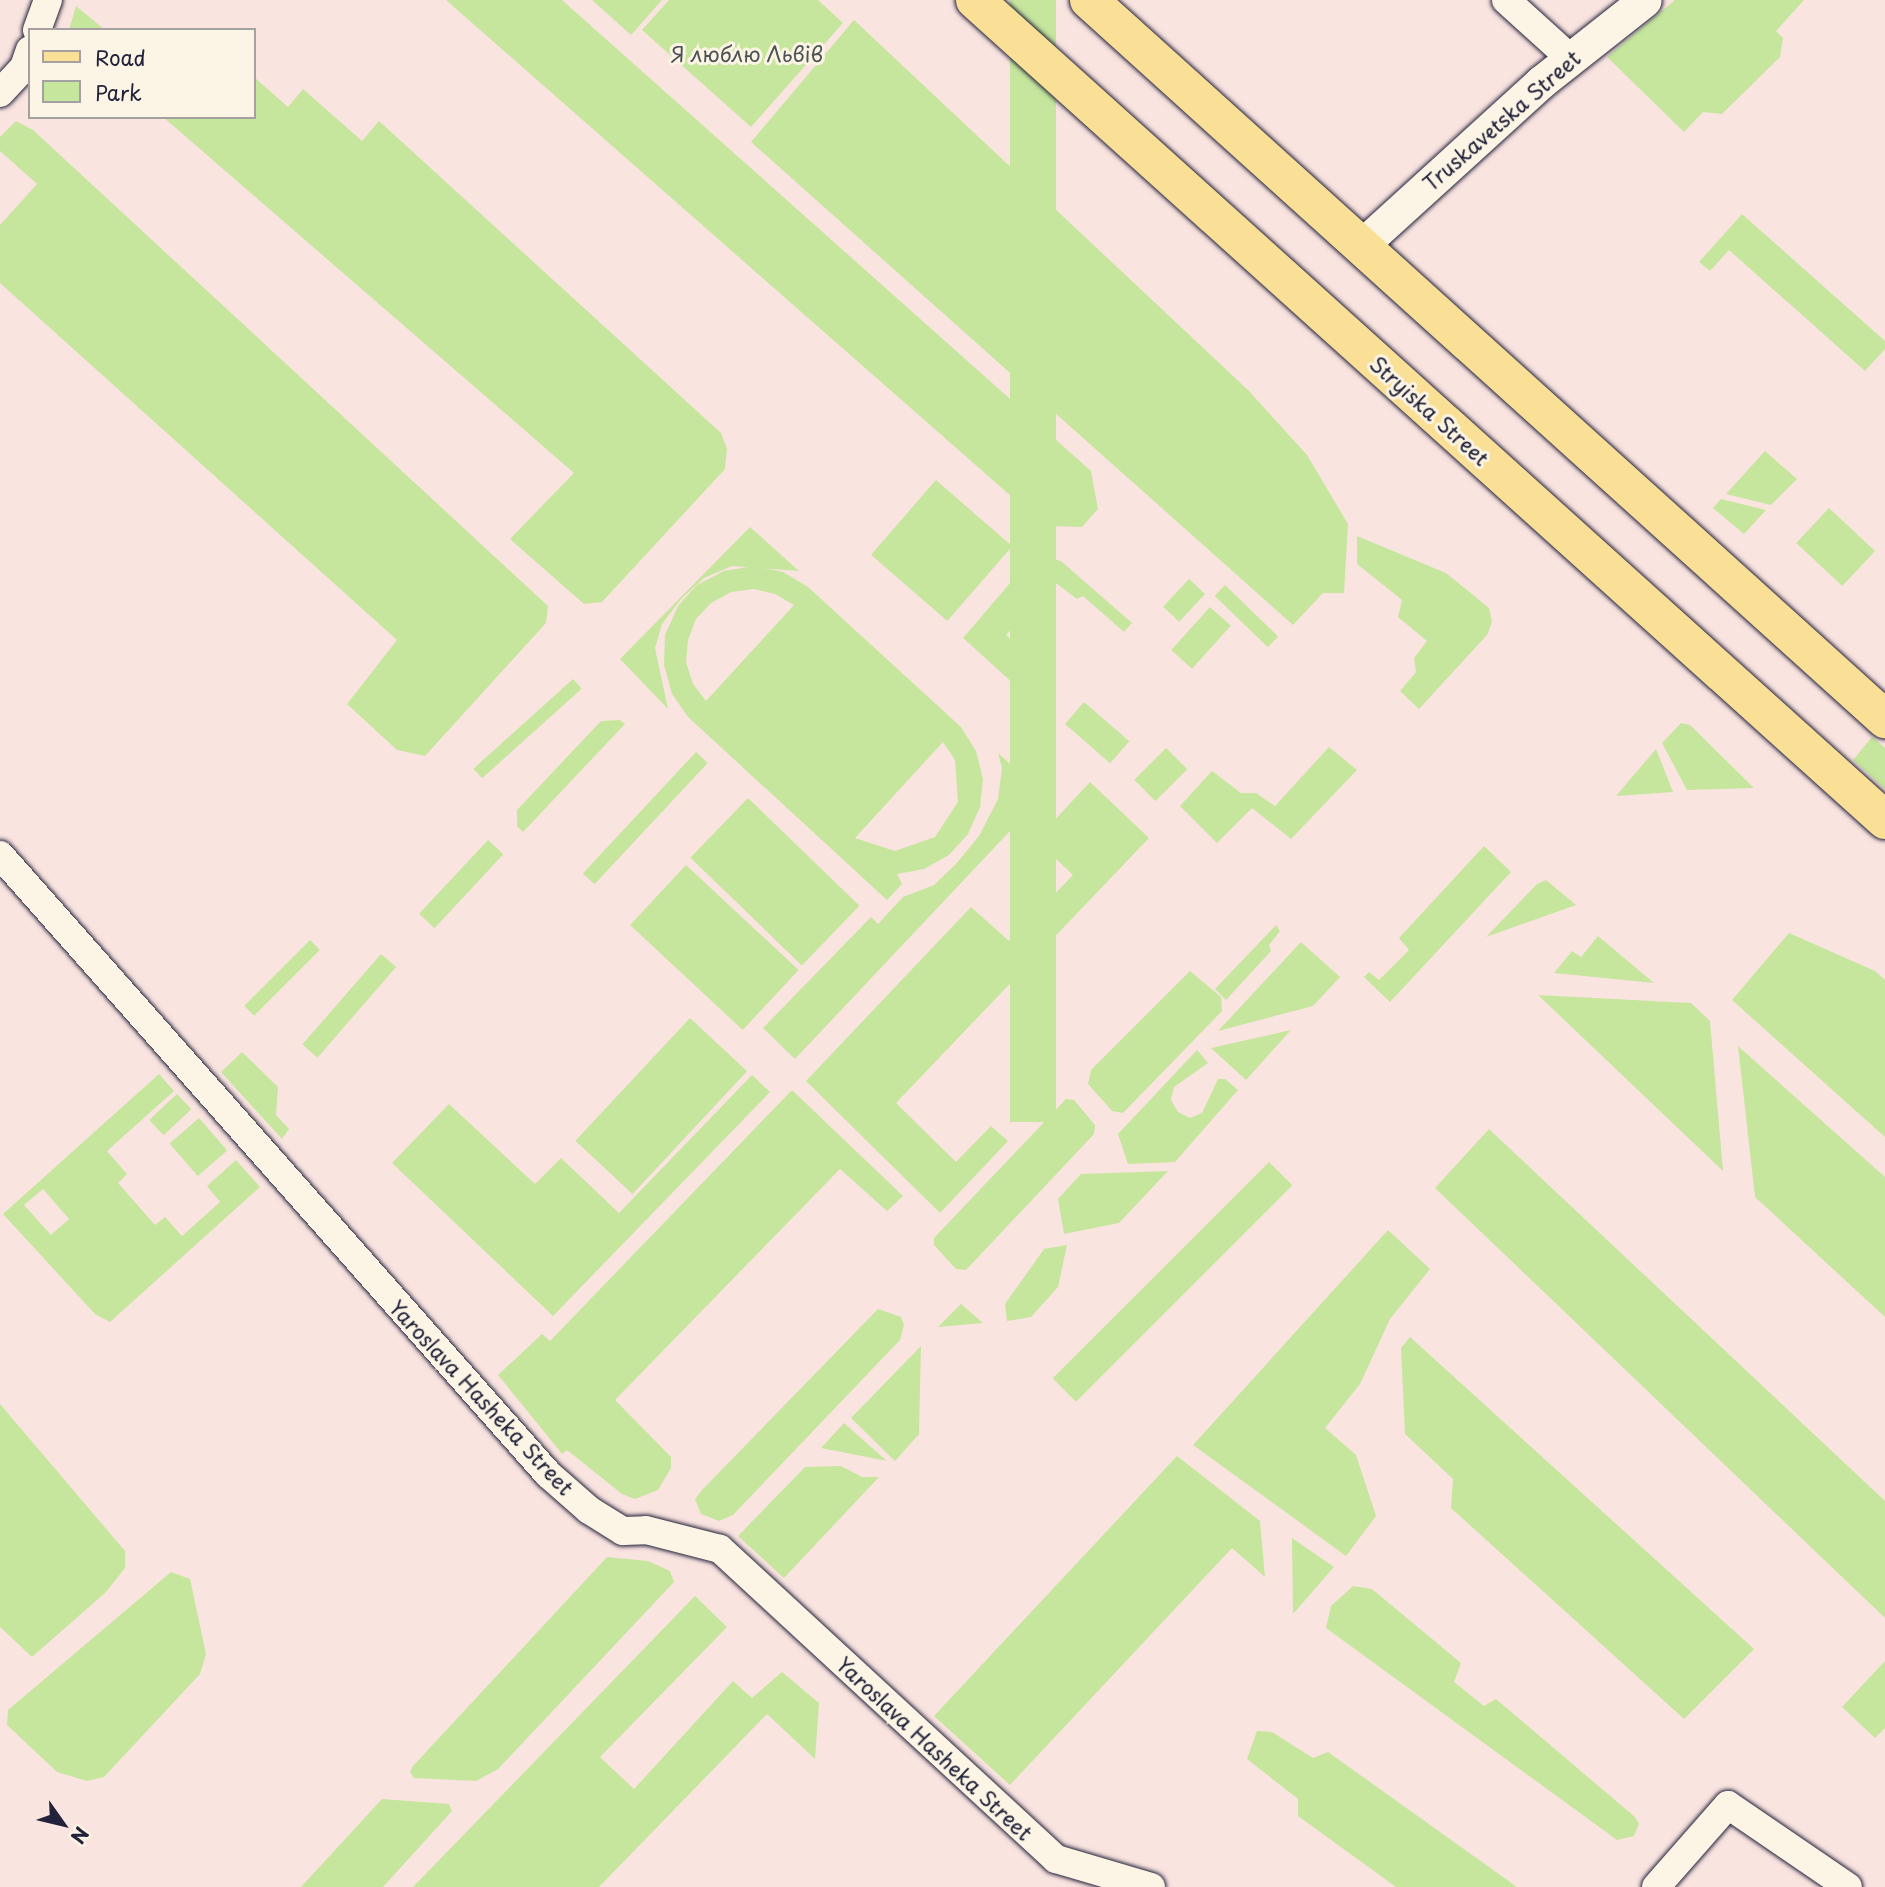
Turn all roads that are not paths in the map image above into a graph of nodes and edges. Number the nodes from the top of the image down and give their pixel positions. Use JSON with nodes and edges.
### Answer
{"nodes":[{"id":1,"x":48,"y":0,"type":"edge"},
{"id":2,"x":975,"y":0,"type":"edge"},
{"id":3,"x":1089,"y":0,"type":"edge"},
{"id":4,"x":1506,"y":0,"type":"edge"},
{"id":5,"x":1645,"y":0,"type":"edge"},
{"id":6,"x":38,"y":28,"type":"edge"},
{"id":7,"x":28,"y":56,"type":"edge"},
{"id":8,"x":1570,"y":58,"type":"junction"},
{"id":9,"x":0,"y":93,"type":"edge"},
{"id":10,"x":1362,"y":244,"type":"junction"},
{"id":11,"x":1885,"y":719,"type":"edge"},
{"id":12,"x":1885,"y":820,"type":"edge"},
{"id":13,"x":0,"y":855,"type":"edge"},
{"id":14,"x":1151,"y":1887,"type":"edge"},
{"id":15,"x":1656,"y":1887,"type":"edge"},
{"id":16,"x":1848,"y":1887,"type":"edge"}],
"edges":[{"from":1,"to":6,"type":"street"},
{"from":2,"to":12,"type":"main road","name":"Stryiska Street"},
{"from":3,"to":10,"type":"main road"},
{"from":4,"to":8,"type":"street"},
{"from":5,"to":8,"type":"street","name":"Truskavetska Street"},
{"from":7,"to":9,"type":"street"},
{"from":8,"to":10,"type":"street","name":"Truskavetska Street"},
{"from":10,"to":11,"type":"main road"},
{"from":13,"to":14,"type":"street","name":"Yaroslava Hasheka Street"},
{"from":15,"to":16,"type":"street"}]}
